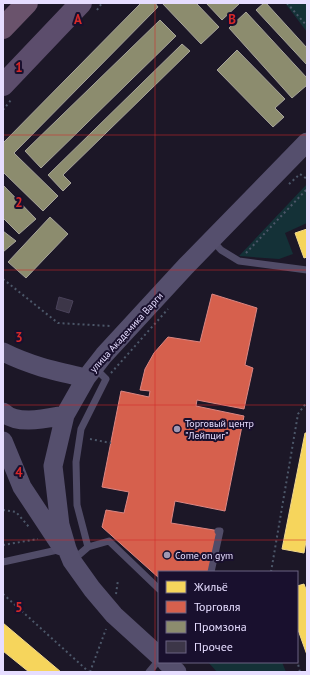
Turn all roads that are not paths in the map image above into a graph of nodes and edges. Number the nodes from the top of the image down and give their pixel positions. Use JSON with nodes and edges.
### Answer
{"nodes":[{"id":1,"x":27,"y":3,"type":"edge"},
{"id":2,"x":81,"y":3,"type":"edge"},
{"id":3,"x":3,"y":28,"type":"edge"},
{"id":4,"x":3,"y":85,"type":"edge"},
{"id":5,"x":307,"y":142,"type":"edge"},
{"id":6,"x":212,"y":240,"type":"junction"},
{"id":7,"x":307,"y":270,"type":"edge"},
{"id":8,"x":3,"y":352,"type":"edge"},
{"id":9,"x":3,"y":368,"type":"edge"},
{"id":10,"x":41,"y":368,"type":"junction"},
{"id":11,"x":95,"y":375,"type":"junction"},
{"id":12,"x":3,"y":412,"type":"edge"},
{"id":13,"x":65,"y":415,"type":"junction"},
{"id":14,"x":3,"y":441,"type":"edge"},
{"id":15,"x":218,"y":531,"type":"dead end"},
{"id":16,"x":88,"y":547,"type":"junction"},
{"id":17,"x":65,"y":559,"type":"junction"},
{"id":18,"x":3,"y":562,"type":"edge"},
{"id":19,"x":211,"y":571,"type":"edge"},
{"id":20,"x":158,"y":588,"type":"edge"},
{"id":21,"x":158,"y":654,"type":"edge"},
{"id":22,"x":168,"y":663,"type":"edge"},
{"id":23,"x":149,"y":672,"type":"edge"}],
"edges":[{"from":1,"to":3,"type":"highway"},
{"from":2,"to":4,"type":"main road"},
{"from":5,"to":6,"type":"street","name":"улица Академика Варги"},
{"from":6,"to":7,"type":"lane"},
{"from":6,"to":11,"type":"street","name":"улица Академика Варги"},
{"from":8,"to":10,"type":"street"},
{"from":9,"to":10,"type":"street"},
{"from":10,"to":11,"type":"street"},
{"from":11,"to":13,"type":"street","name":"улица Академика Варги"},
{"from":11,"to":16,"type":"lane"},
{"from":12,"to":13,"type":"street"},
{"from":13,"to":17,"type":"street","name":"улица Академика Варги"},
{"from":14,"to":17,"type":"street"},
{"from":15,"to":19,"type":"lane"},
{"from":16,"to":17,"type":"lane"},
{"from":16,"to":20,"type":"lane"},
{"from":17,"to":18,"type":"lane"},
{"from":17,"to":21,"type":"street","name":"улица Академика Варги"},
{"from":22,"to":23,"type":"lane"}]}
